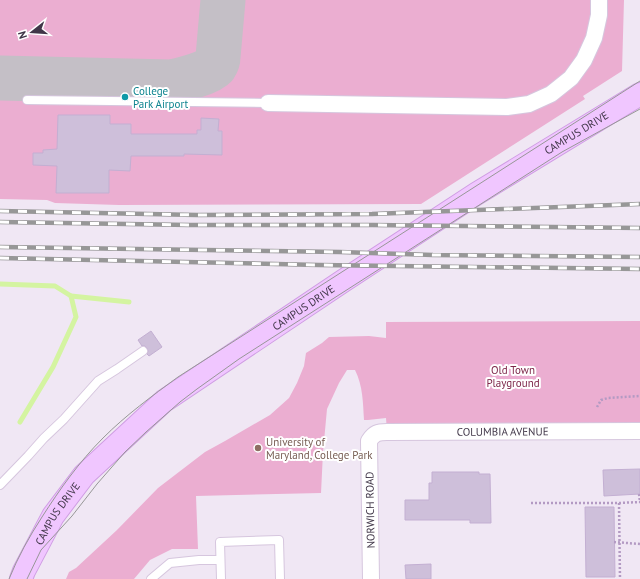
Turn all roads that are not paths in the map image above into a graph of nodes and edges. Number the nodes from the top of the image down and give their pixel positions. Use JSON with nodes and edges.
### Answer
{"nodes":[{"id":1,"x":599,"y":0,"type":"edge"},
{"id":2,"x":640,"y":94,"type":"edge"},
{"id":3,"x":27,"y":100,"type":"dead end"},
{"id":4,"x":268,"y":103,"type":"joint"},
{"id":5,"x":143,"y":351,"type":"dead end"},
{"id":6,"x":640,"y":431,"type":"edge"},
{"id":7,"x":369,"y":441,"type":"joint"},
{"id":8,"x":0,"y":485,"type":"edge"},
{"id":9,"x":220,"y":560,"type":"junction"},
{"id":10,"x":21,"y":579,"type":"edge"},
{"id":11,"x":151,"y":579,"type":"edge"},
{"id":12,"x":221,"y":579,"type":"edge"},
{"id":13,"x":280,"y":579,"type":"edge"},
{"id":14,"x":371,"y":579,"type":"edge"}],
"edges":[{"from":1,"to":4,"type":"street"},
{"from":2,"to":10,"type":"main road","name":"CAMPUS DRIVE"},
{"from":3,"to":4,"type":"lane"},
{"from":5,"to":8,"type":"lane"},
{"from":6,"to":7,"type":"street","name":"COLUMBIA AVENUE"},
{"from":7,"to":14,"type":"street","name":"NORWICH ROAD"},
{"from":9,"to":11,"type":"lane"},
{"from":9,"to":12,"type":"lane"},
{"from":9,"to":13,"type":"lane"}]}
